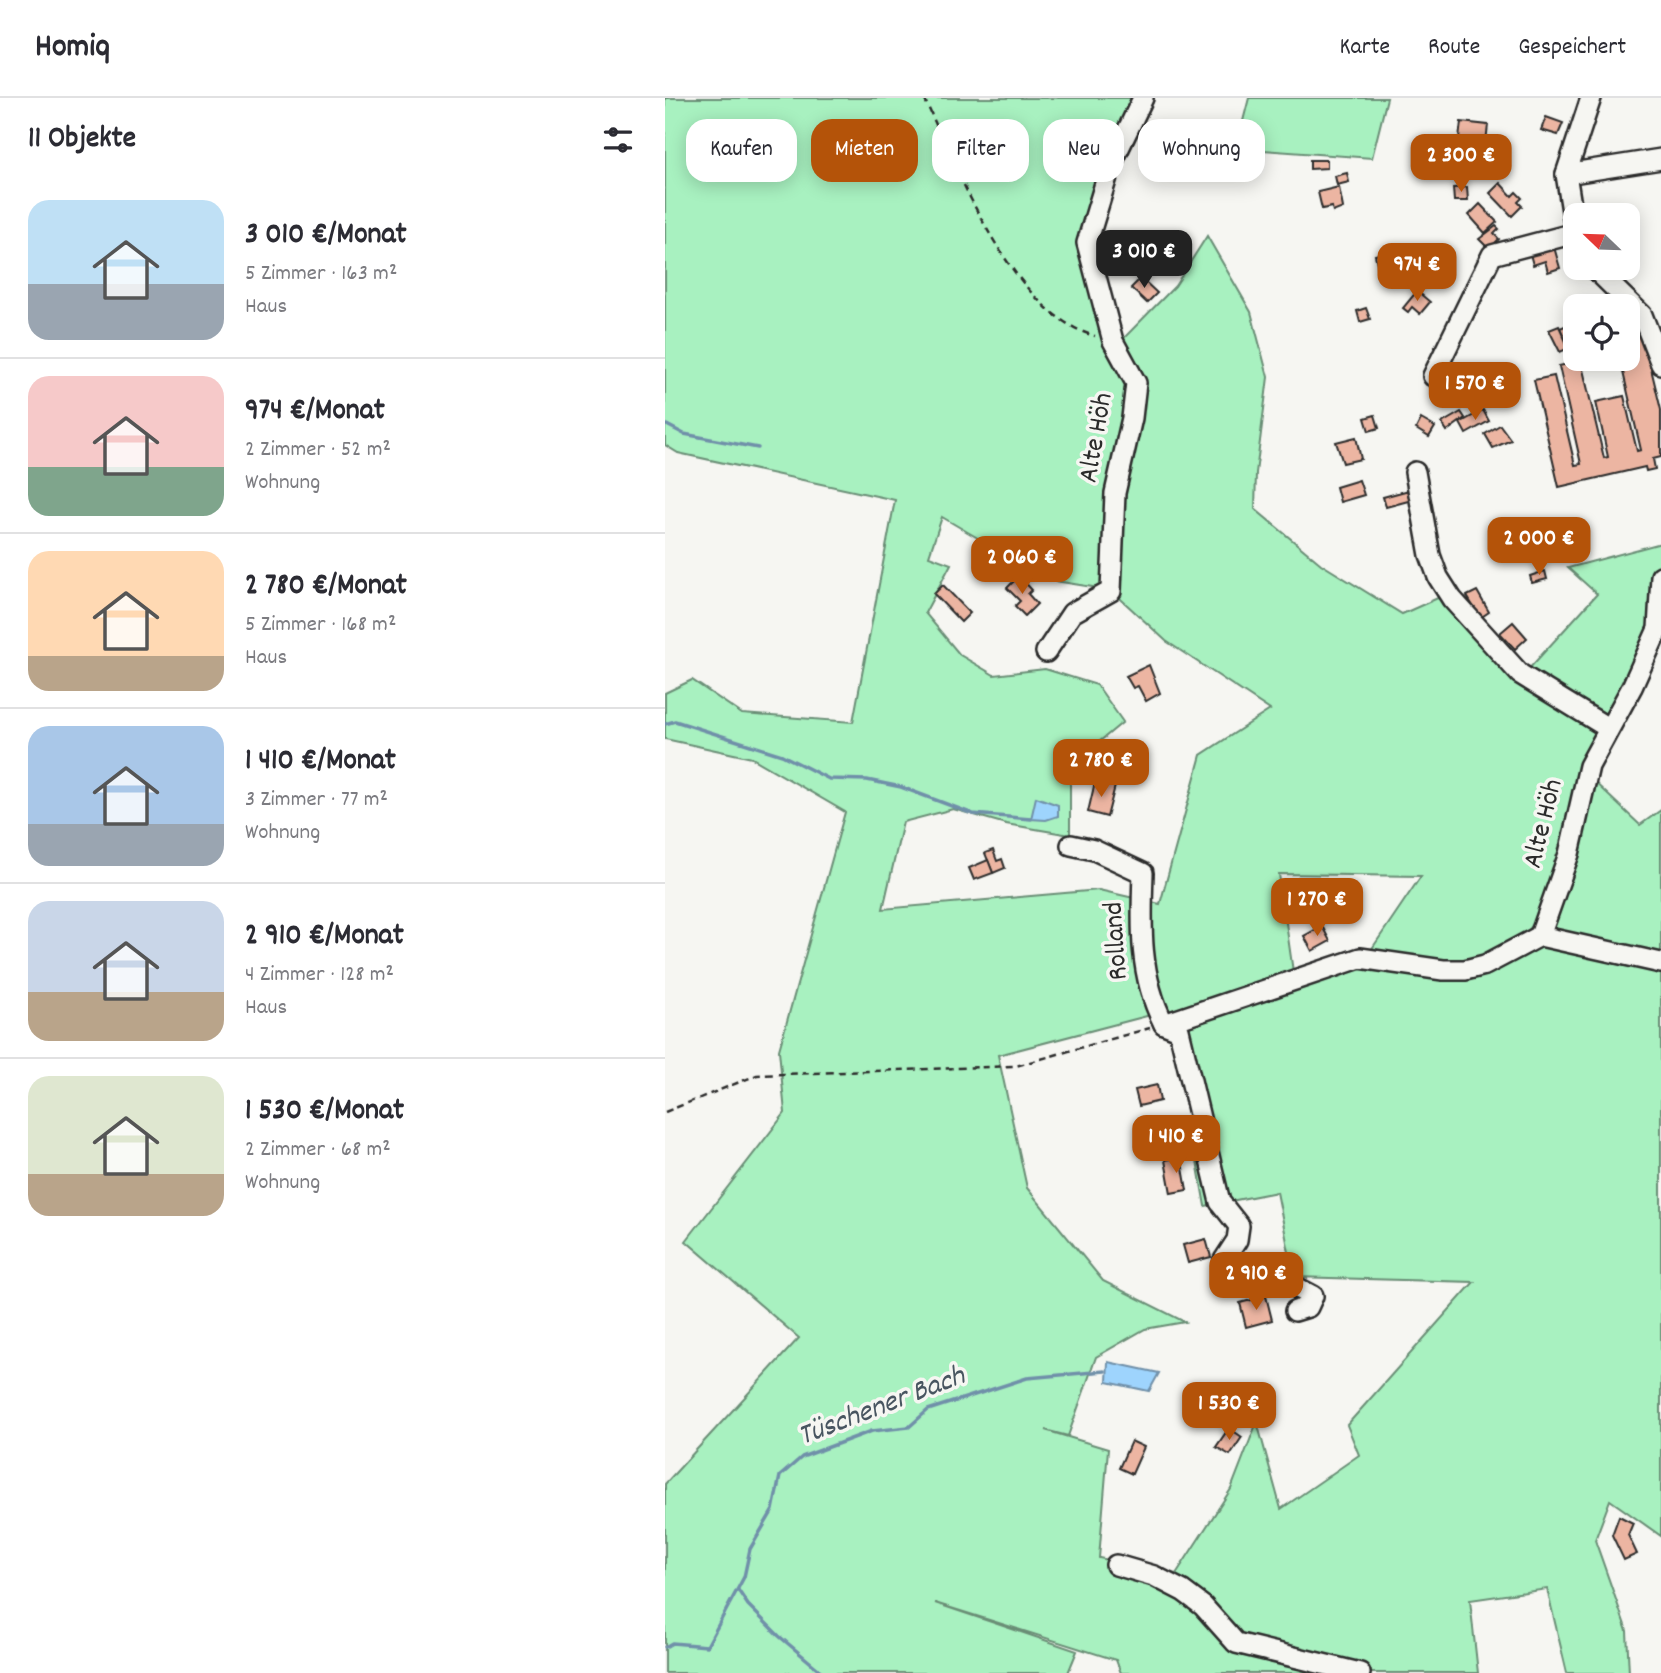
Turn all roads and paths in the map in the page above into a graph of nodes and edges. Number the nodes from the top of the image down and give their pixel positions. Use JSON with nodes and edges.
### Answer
{"nodes":[{"id":1,"x":924,"y":98,"type":"edge"},
{"id":2,"x":1143,"y":98,"type":"edge"},
{"id":3,"x":1591,"y":98,"type":"edge"},
{"id":4,"x":1661,"y":159,"type":"edge"},
{"id":5,"x":1566,"y":174,"type":"junction"},
{"id":6,"x":1570,"y":203,"type":"edge"},
{"id":7,"x":1563,"y":235,"type":"edge"},
{"id":8,"x":1606,"y":280,"type":"edge"},
{"id":9,"x":1113,"y":341,"type":"junction"},
{"id":10,"x":1661,"y":365,"type":"edge"},
{"id":11,"x":1433,"y":376,"type":"dead end"},
{"id":12,"x":1415,"y":472,"type":"dead end"},
{"id":13,"x":1661,"y":576,"type":"edge"},
{"id":14,"x":1046,"y":652,"type":"dead end"},
{"id":15,"x":1608,"y":728,"type":"junction"},
{"id":16,"x":1070,"y":845,"type":"dead end"},
{"id":17,"x":1540,"y":936,"type":"junction"},
{"id":18,"x":1661,"y":963,"type":"edge"},
{"id":19,"x":1164,"y":1024,"type":"junction"},
{"id":20,"x":665,"y":1112,"type":"edge"},
{"id":21,"x":1295,"y":1311,"type":"dead end"},
{"id":22,"x":1116,"y":1565,"type":"dead end"},
{"id":23,"x":1360,"y":1673,"type":"edge"}],
"edges":[{"from":1,"to":9,"type":"path"},
{"from":2,"to":9,"type":"lane","name":"Alte Höh"},
{"from":3,"to":5,"type":"lane"},
{"from":4,"to":5,"type":"lane"},
{"from":5,"to":6,"type":"lane"},
{"from":7,"to":11,"type":"lane"},
{"from":8,"to":10,"type":"lane"},
{"from":9,"to":14,"type":"lane","name":"Alte Höh"},
{"from":12,"to":15,"type":"lane"},
{"from":13,"to":15,"type":"lane","name":"Alte Höh"},
{"from":15,"to":17,"type":"lane","name":"Alte Höh"},
{"from":16,"to":19,"type":"lane","name":"Rolland"},
{"from":17,"to":18,"type":"lane"},
{"from":17,"to":19,"type":"lane"},
{"from":19,"to":20,"type":"path"},
{"from":19,"to":21,"type":"lane","name":"Rolland"},
{"from":22,"to":23,"type":"lane"}]}
